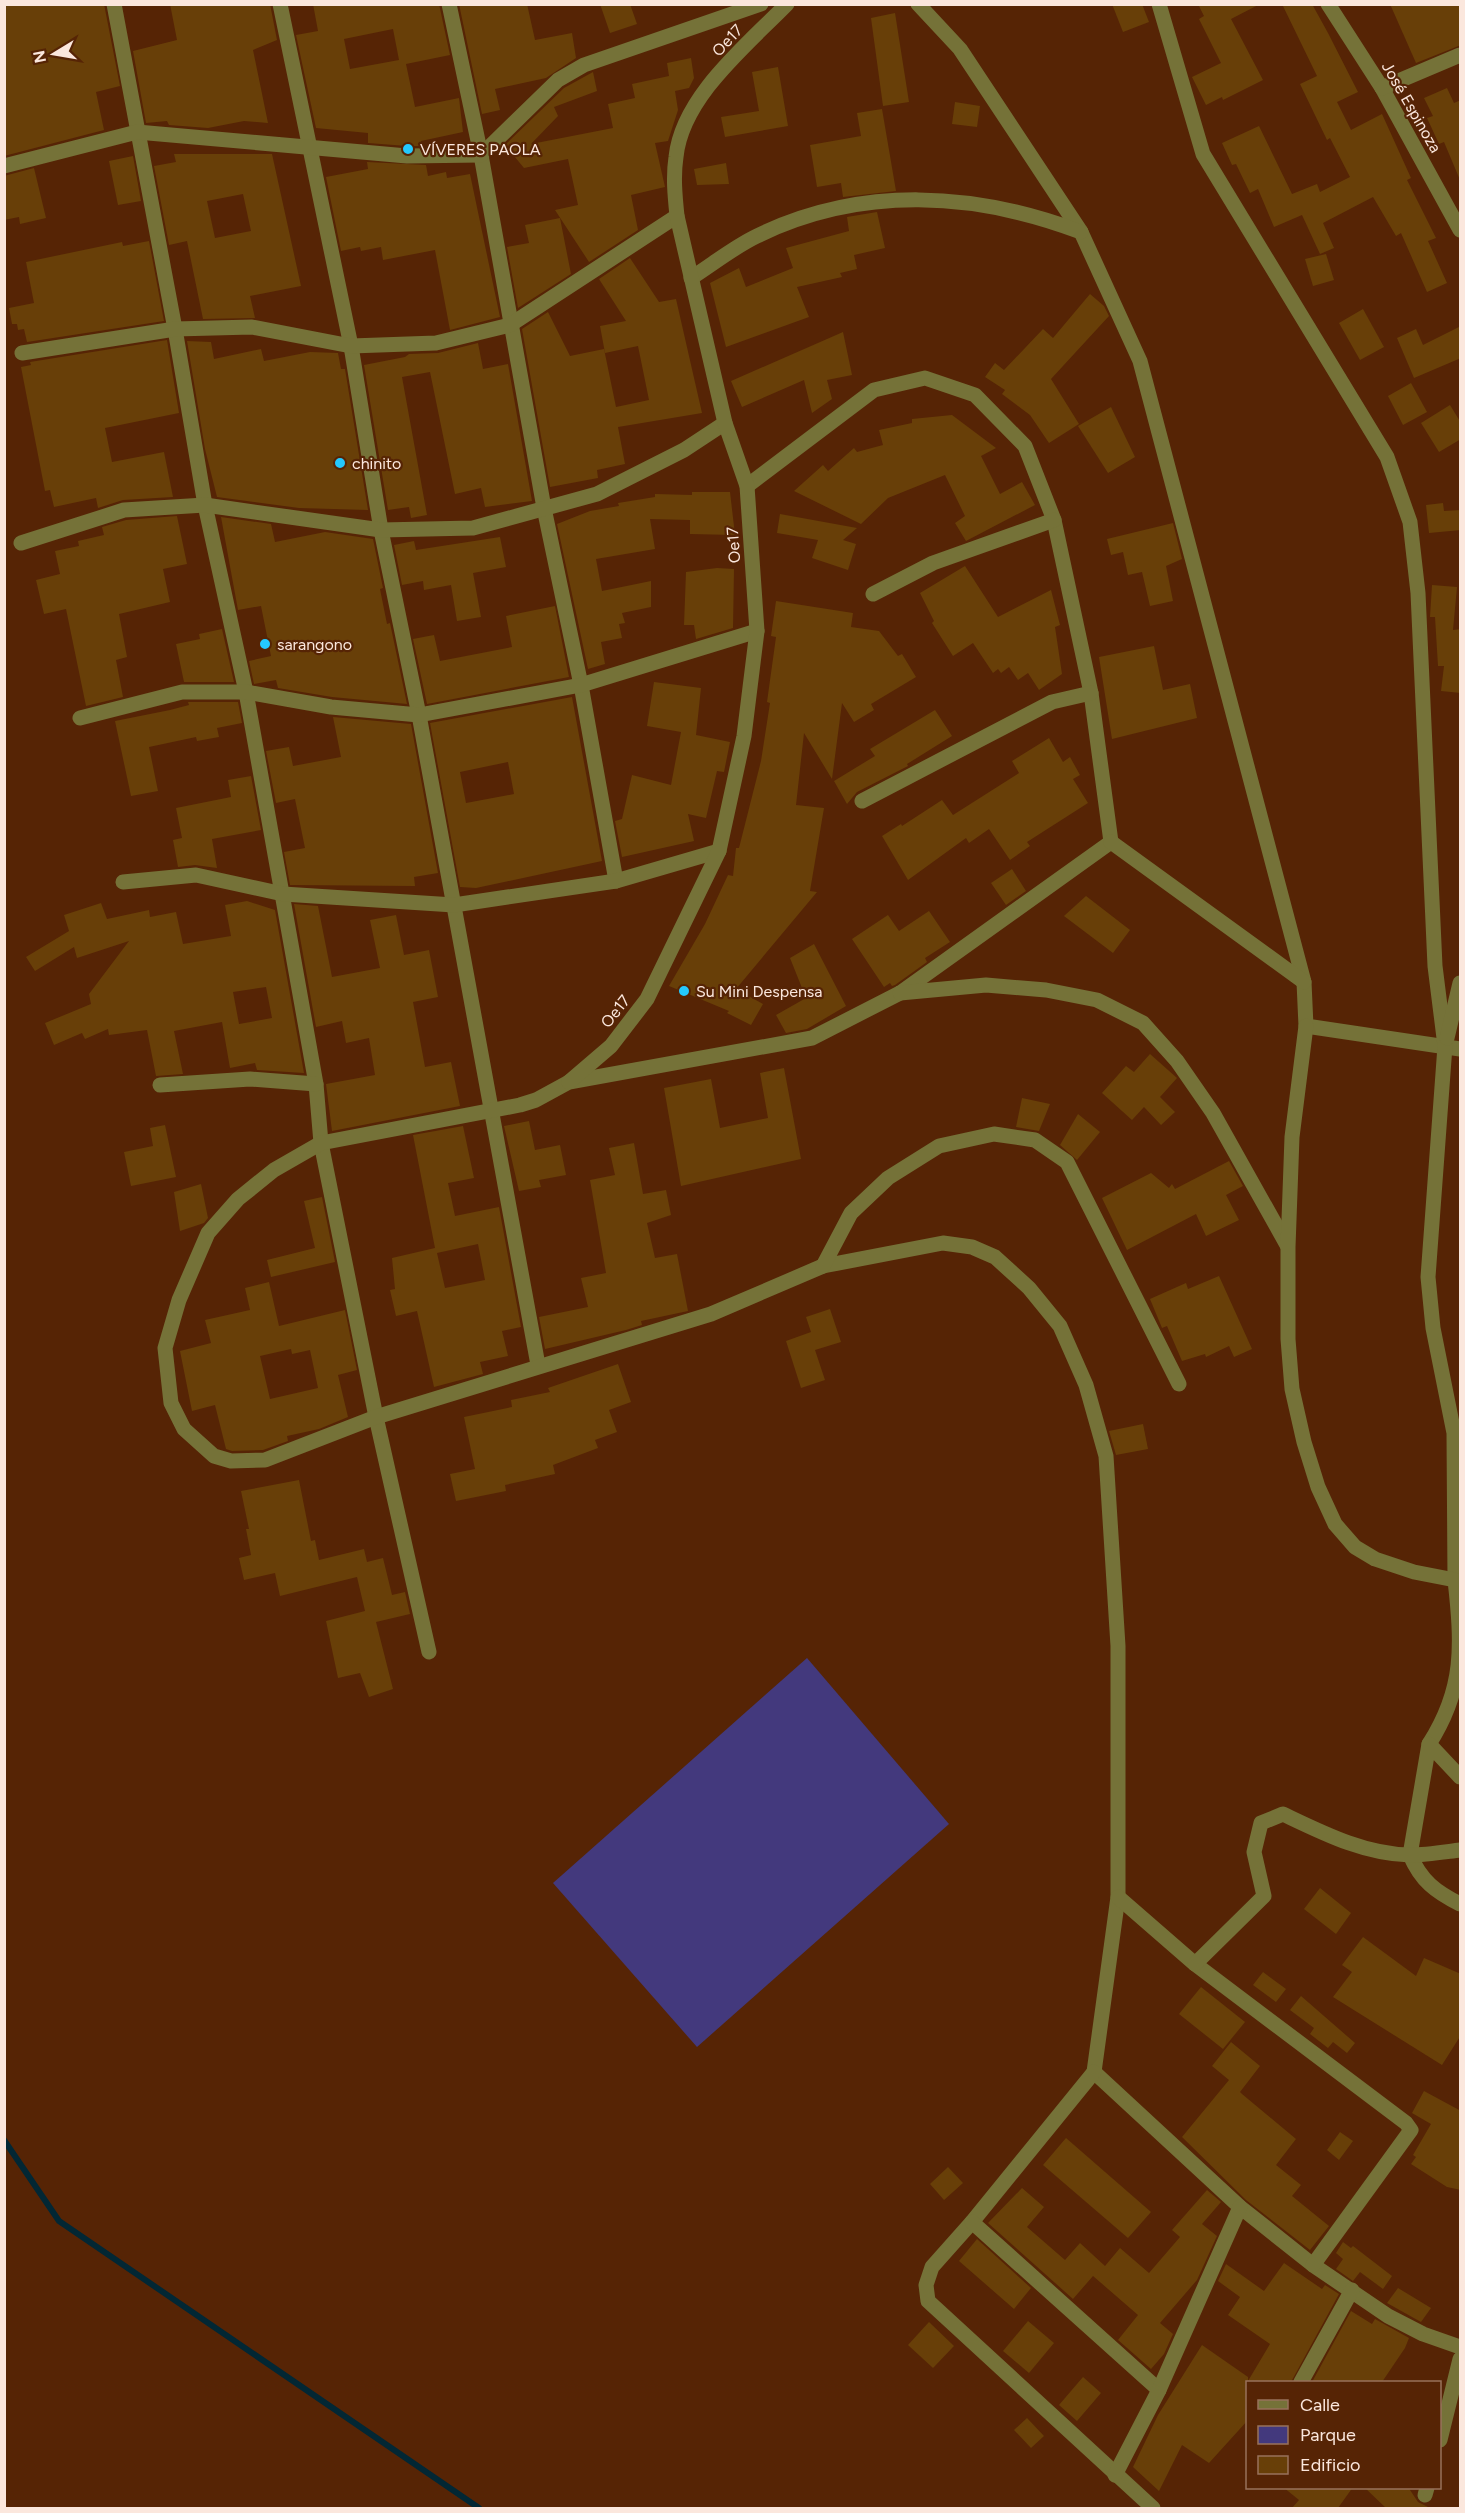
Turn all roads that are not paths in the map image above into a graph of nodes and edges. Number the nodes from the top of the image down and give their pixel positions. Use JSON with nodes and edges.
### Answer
{"nodes":[{"id":1,"x":114,"y":4,"type":"edge"},
{"id":2,"x":280,"y":4,"type":"edge"},
{"id":3,"x":449,"y":4,"type":"edge"},
{"id":4,"x":761,"y":4,"type":"edge"},
{"id":5,"x":787,"y":4,"type":"edge"},
{"id":6,"x":918,"y":4,"type":"edge"},
{"id":7,"x":1158,"y":4,"type":"edge"},
{"id":8,"x":1328,"y":4,"type":"edge"},
{"id":9,"x":1461,"y":55,"type":"edge"},
{"id":10,"x":1382,"y":88,"type":"junction"},
{"id":11,"x":137,"y":132,"type":"junction"},
{"id":12,"x":311,"y":148,"type":"junction"},
{"id":13,"x":481,"y":155,"type":"junction"},
{"id":14,"x":4,"y":166,"type":"edge"},
{"id":15,"x":677,"y":216,"type":"junction"},
{"id":16,"x":1461,"y":230,"type":"edge"},
{"id":17,"x":1082,"y":232,"type":"junction"},
{"id":18,"x":691,"y":278,"type":"junction"},
{"id":19,"x":510,"y":325,"type":"junction"},
{"id":20,"x":176,"y":329,"type":"junction"},
{"id":21,"x":351,"y":346,"type":"junction"},
{"id":22,"x":22,"y":353,"type":"dead end"},
{"id":23,"x":725,"y":423,"type":"junction"},
{"id":24,"x":747,"y":486,"type":"junction"},
{"id":25,"x":205,"y":505,"type":"junction"},
{"id":26,"x":544,"y":508,"type":"junction"},
{"id":27,"x":1053,"y":520,"type":"junction"},
{"id":28,"x":381,"y":530,"type":"junction"},
{"id":29,"x":21,"y":543,"type":"dead end"},
{"id":30,"x":873,"y":594,"type":"dead end"},
{"id":31,"x":757,"y":631,"type":"junction"},
{"id":32,"x":582,"y":685,"type":"junction"},
{"id":33,"x":246,"y":692,"type":"junction"},
{"id":34,"x":1091,"y":693,"type":"junction"},
{"id":35,"x":418,"y":715,"type":"junction"},
{"id":36,"x":80,"y":718,"type":"dead end"},
{"id":37,"x":862,"y":801,"type":"dead end"},
{"id":38,"x":1111,"y":842,"type":"junction"},
{"id":39,"x":719,"y":851,"type":"junction"},
{"id":40,"x":616,"y":881,"type":"junction"},
{"id":41,"x":123,"y":882,"type":"dead end"},
{"id":42,"x":283,"y":894,"type":"junction"},
{"id":43,"x":454,"y":905,"type":"junction"},
{"id":44,"x":1304,"y":982,"type":"junction"},
{"id":45,"x":1461,"y":983,"type":"edge"},
{"id":46,"x":900,"y":993,"type":"junction"},
{"id":47,"x":1306,"y":1026,"type":"junction"},
{"id":48,"x":1445,"y":1047,"type":"junction"},
{"id":49,"x":1461,"y":1049,"type":"edge"},
{"id":50,"x":569,"y":1082,"type":"junction"},
{"id":51,"x":316,"y":1084,"type":"junction"},
{"id":52,"x":160,"y":1085,"type":"dead end"},
{"id":53,"x":492,"y":1112,"type":"junction"},
{"id":54,"x":321,"y":1143,"type":"junction"},
{"id":55,"x":1288,"y":1246,"type":"junction"},
{"id":56,"x":823,"y":1266,"type":"junction"},
{"id":57,"x":538,"y":1365,"type":"junction"},
{"id":58,"x":1179,"y":1384,"type":"dead end"},
{"id":59,"x":376,"y":1417,"type":"junction"},
{"id":60,"x":1458,"y":1580,"type":"edge"},
{"id":61,"x":429,"y":1652,"type":"dead end"},
{"id":62,"x":1429,"y":1744,"type":"junction"},
{"id":63,"x":1461,"y":1777,"type":"edge"},
{"id":64,"x":1461,"y":1851,"type":"edge"},
{"id":65,"x":1410,"y":1855,"type":"junction"},
{"id":66,"x":1118,"y":1897,"type":"junction"},
{"id":67,"x":1461,"y":1904,"type":"edge"},
{"id":68,"x":1195,"y":1964,"type":"junction"},
{"id":69,"x":1094,"y":2072,"type":"junction"},
{"id":70,"x":1240,"y":2207,"type":"junction"},
{"id":71,"x":972,"y":2222,"type":"junction"},
{"id":72,"x":1313,"y":2265,"type":"junction"},
{"id":73,"x":1352,"y":2290,"type":"junction"},
{"id":74,"x":1461,"y":2347,"type":"edge"},
{"id":75,"x":1461,"y":2359,"type":"edge"},
{"id":76,"x":1302,"y":2381,"type":"edge"},
{"id":77,"x":1160,"y":2390,"type":"junction"},
{"id":78,"x":1441,"y":2436,"type":"edge"},
{"id":79,"x":1115,"y":2475,"type":"junction"},
{"id":80,"x":1153,"y":2508,"type":"edge"}],
"edges":[{"from":1,"to":11,"type":"street"},
{"from":2,"to":12,"type":"street"},
{"from":3,"to":13,"type":"street"},
{"from":4,"to":13,"type":"street"},
{"from":5,"to":15,"type":"street","name":"Oe17"},
{"from":6,"to":17,"type":"street"},
{"from":7,"to":48,"type":"street"},
{"from":8,"to":10,"type":"street","name":"José Espinoza"},
{"from":9,"to":10,"type":"street"},
{"from":10,"to":16,"type":"street","name":"José Espinoza"},
{"from":11,"to":12,"type":"street"},
{"from":11,"to":14,"type":"street"},
{"from":11,"to":20,"type":"street"},
{"from":12,"to":13,"type":"street"},
{"from":12,"to":21,"type":"street"},
{"from":13,"to":19,"type":"street"},
{"from":15,"to":18,"type":"street","name":"Oe17"},
{"from":15,"to":19,"type":"street"},
{"from":17,"to":18,"type":"street"},
{"from":17,"to":44,"type":"street"},
{"from":18,"to":23,"type":"street","name":"Oe17"},
{"from":19,"to":21,"type":"street"},
{"from":19,"to":26,"type":"street"},
{"from":20,"to":21,"type":"street"},
{"from":20,"to":22,"type":"street"},
{"from":20,"to":25,"type":"street"},
{"from":21,"to":28,"type":"street"},
{"from":23,"to":24,"type":"street","name":"Oe17"},
{"from":23,"to":26,"type":"street"},
{"from":24,"to":27,"type":"street"},
{"from":24,"to":31,"type":"street","name":"Oe17"},
{"from":25,"to":28,"type":"street"},
{"from":25,"to":29,"type":"street"},
{"from":25,"to":33,"type":"street"},
{"from":26,"to":28,"type":"street"},
{"from":26,"to":32,"type":"street"},
{"from":27,"to":30,"type":"street"},
{"from":27,"to":34,"type":"street"},
{"from":28,"to":35,"type":"street"},
{"from":31,"to":32,"type":"street"},
{"from":31,"to":39,"type":"street","name":"Oe17"},
{"from":32,"to":35,"type":"street"},
{"from":32,"to":40,"type":"street"},
{"from":33,"to":35,"type":"street"},
{"from":33,"to":36,"type":"street"},
{"from":33,"to":42,"type":"street"},
{"from":34,"to":37,"type":"street"},
{"from":34,"to":38,"type":"street"},
{"from":35,"to":43,"type":"street"},
{"from":38,"to":44,"type":"street"},
{"from":38,"to":46,"type":"street"},
{"from":39,"to":40,"type":"street"},
{"from":39,"to":50,"type":"street","name":"Oe17"},
{"from":40,"to":43,"type":"street"},
{"from":41,"to":42,"type":"street"},
{"from":42,"to":43,"type":"street"},
{"from":42,"to":51,"type":"street"},
{"from":43,"to":53,"type":"street"},
{"from":44,"to":47,"type":"street"},
{"from":45,"to":48,"type":"street"},
{"from":46,"to":50,"type":"street"},
{"from":46,"to":55,"type":"street"},
{"from":47,"to":48,"type":"street"},
{"from":47,"to":55,"type":"street"},
{"from":48,"to":49,"type":"street"},
{"from":48,"to":60,"type":"street"},
{"from":50,"to":53,"type":"street"},
{"from":51,"to":52,"type":"street"},
{"from":51,"to":54,"type":"street"},
{"from":53,"to":54,"type":"street"},
{"from":53,"to":57,"type":"street"},
{"from":54,"to":59,"type":"street"},
{"from":54,"to":59,"type":"street"},
{"from":55,"to":60,"type":"street"},
{"from":56,"to":57,"type":"street"},
{"from":56,"to":58,"type":"street"},
{"from":56,"to":66,"type":"street"},
{"from":57,"to":59,"type":"street"},
{"from":59,"to":61,"type":"street"},
{"from":60,"to":62,"type":"street"},
{"from":62,"to":63,"type":"street"},
{"from":62,"to":65,"type":"street"},
{"from":64,"to":65,"type":"street"},
{"from":65,"to":67,"type":"street"},
{"from":65,"to":68,"type":"street"},
{"from":66,"to":68,"type":"street"},
{"from":66,"to":69,"type":"street"},
{"from":68,"to":72,"type":"street"},
{"from":69,"to":70,"type":"street"},
{"from":69,"to":71,"type":"street"},
{"from":70,"to":72,"type":"street"},
{"from":70,"to":77,"type":"street"},
{"from":71,"to":77,"type":"street"},
{"from":71,"to":79,"type":"street"},
{"from":72,"to":73,"type":"street"},
{"from":73,"to":74,"type":"street"},
{"from":73,"to":76,"type":"street"},
{"from":75,"to":78,"type":"street"},
{"from":77,"to":79,"type":"street"},
{"from":79,"to":80,"type":"street"}]}
